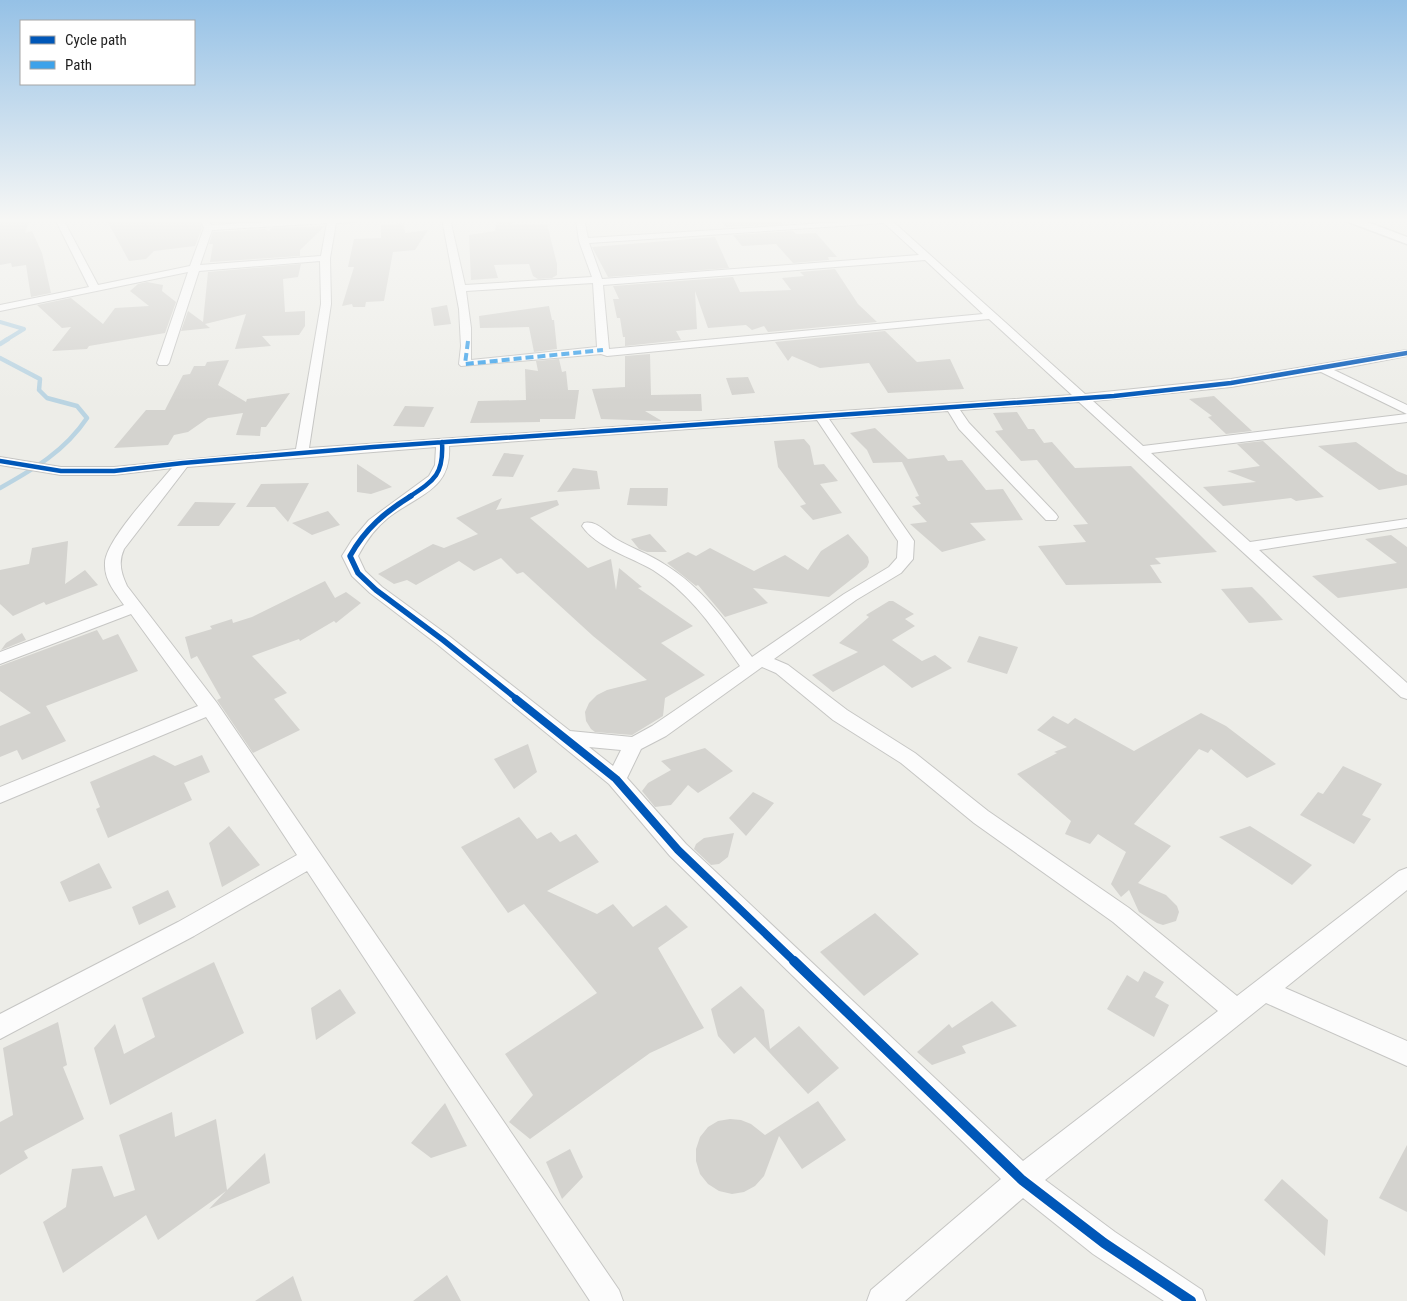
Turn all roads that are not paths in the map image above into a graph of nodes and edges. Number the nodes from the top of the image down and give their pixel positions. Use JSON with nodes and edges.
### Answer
{"nodes":[{"id":1,"x":91,"y":280,"type":"edge"},
{"id":2,"x":137,"y":280,"type":"edge"},
{"id":3,"x":192,"y":280,"type":"edge"},
{"id":4,"x":325,"y":280,"type":"edge"},
{"id":5,"x":458,"y":280,"type":"edge"},
{"id":6,"x":615,"y":280,"type":"edge"},
{"id":7,"x":951,"y":280,"type":"edge"},
{"id":8,"x":597,"y":281,"type":"junction"},
{"id":9,"x":95,"y":288,"type":"junction"},
{"id":10,"x":460,"y":288,"type":"junction"},
{"id":11,"x":2,"y":308,"type":"dead end"},
{"id":12,"x":992,"y":316,"type":"junction"},
{"id":13,"x":603,"y":350,"type":"junction"},
{"id":14,"x":1407,"y":353,"type":"edge"},
{"id":15,"x":163,"y":364,"type":"dead end"},
{"id":16,"x":1322,"y":368,"type":"junction"},
{"id":17,"x":1082,"y":398,"type":"junction"},
{"id":18,"x":952,"y":408,"type":"junction"},
{"id":19,"x":1407,"y":410,"type":"edge"},
{"id":20,"x":821,"y":417,"type":"junction"},
{"id":21,"x":1407,"y":418,"type":"edge"},
{"id":22,"x":442,"y":442,"type":"junction"},
{"id":23,"x":1140,"y":450,"type":"junction"},
{"id":24,"x":302,"y":454,"type":"junction"},
{"id":25,"x":0,"y":461,"type":"edge"},
{"id":26,"x":183,"y":463,"type":"junction"},
{"id":27,"x":1051,"y":517,"type":"dead end"},
{"id":28,"x":1407,"y":523,"type":"edge"},
{"id":29,"x":588,"y":526,"type":"dead end"},
{"id":30,"x":1245,"y":547,"type":"junction"},
{"id":31,"x":133,"y":607,"type":"junction"},
{"id":32,"x":0,"y":658,"type":"edge"},
{"id":33,"x":755,"y":663,"type":"junction"},
{"id":34,"x":1407,"y":693,"type":"edge"},
{"id":35,"x":210,"y":708,"type":"junction"},
{"id":36,"x":566,"y":738,"type":"junction"},
{"id":37,"x":634,"y":744,"type":"junction"},
{"id":38,"x":616,"y":779,"type":"junction"},
{"id":39,"x":0,"y":794,"type":"edge"},
{"id":40,"x":311,"y":858,"type":"junction"},
{"id":41,"x":1407,"y":877,"type":"edge"},
{"id":42,"x":1263,"y":990,"type":"junction"},
{"id":43,"x":1236,"y":1011,"type":"junction"},
{"id":44,"x":0,"y":1027,"type":"edge"},
{"id":45,"x":1407,"y":1054,"type":"edge"},
{"id":46,"x":1022,"y":1180,"type":"junction"},
{"id":47,"x":608,"y":1301,"type":"edge"},
{"id":48,"x":882,"y":1301,"type":"edge"},
{"id":49,"x":1191,"y":1301,"type":"edge"}],
"edges":[{"from":1,"to":9,"type":"street"},
{"from":2,"to":9,"type":"street"},
{"from":3,"to":15,"type":"street"},
{"from":4,"to":24,"type":"street"},
{"from":5,"to":10,"type":"street"},
{"from":6,"to":8,"type":"street"},
{"from":7,"to":12,"type":"street"},
{"from":8,"to":10,"type":"street"},
{"from":8,"to":13,"type":"street"},
{"from":9,"to":11,"type":"street"},
{"from":10,"to":13,"type":"street"},
{"from":12,"to":13,"type":"street"},
{"from":12,"to":17,"type":"street"},
{"from":14,"to":16,"type":"street"},
{"from":16,"to":17,"type":"street"},
{"from":16,"to":19,"type":"street"},
{"from":17,"to":18,"type":"street"},
{"from":17,"to":23,"type":"street"},
{"from":18,"to":20,"type":"street"},
{"from":18,"to":27,"type":"street"},
{"from":20,"to":22,"type":"street"},
{"from":20,"to":33,"type":"street"},
{"from":21,"to":23,"type":"street"},
{"from":22,"to":24,"type":"street"},
{"from":22,"to":36,"type":"street"},
{"from":23,"to":30,"type":"street"},
{"from":24,"to":26,"type":"street"},
{"from":25,"to":26,"type":"street"},
{"from":26,"to":31,"type":"street"},
{"from":28,"to":30,"type":"street"},
{"from":29,"to":33,"type":"street"},
{"from":30,"to":34,"type":"street"},
{"from":31,"to":32,"type":"street"},
{"from":31,"to":35,"type":"street"},
{"from":33,"to":37,"type":"street"},
{"from":33,"to":43,"type":"street"},
{"from":35,"to":39,"type":"street"},
{"from":35,"to":40,"type":"street"},
{"from":36,"to":37,"type":"street"},
{"from":36,"to":38,"type":"street"},
{"from":37,"to":38,"type":"street"},
{"from":38,"to":46,"type":"street"},
{"from":40,"to":44,"type":"street"},
{"from":40,"to":47,"type":"street"},
{"from":41,"to":42,"type":"street"},
{"from":42,"to":43,"type":"street"},
{"from":42,"to":45,"type":"street"},
{"from":43,"to":46,"type":"street"},
{"from":46,"to":48,"type":"street"},
{"from":46,"to":49,"type":"street"}]}
